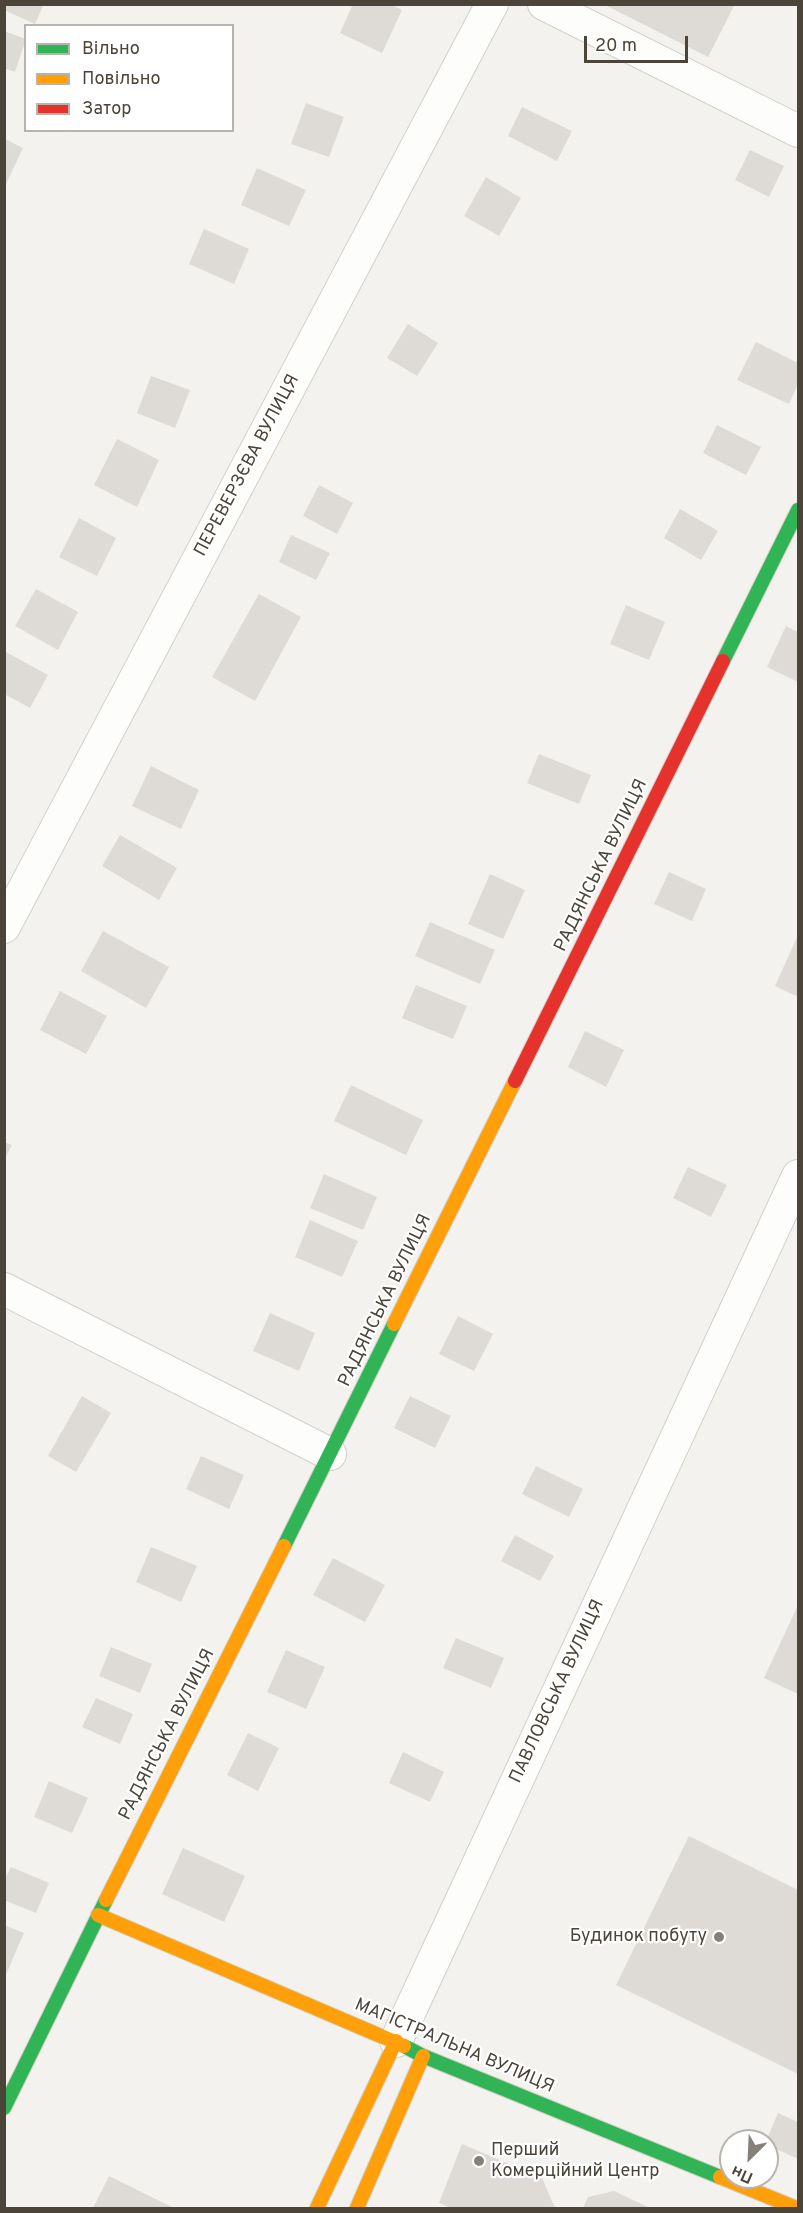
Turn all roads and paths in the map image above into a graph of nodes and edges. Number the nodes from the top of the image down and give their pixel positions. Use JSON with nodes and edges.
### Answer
{"nodes":[{"id":1,"x":492,"y":4,"type":"edge"},
{"id":2,"x":544,"y":4,"type":"edge"},
{"id":3,"x":798,"y":131,"type":"edge"},
{"id":4,"x":798,"y":510,"type":"edge"},
{"id":5,"x":4,"y":927,"type":"edge"},
{"id":6,"x":798,"y":1176,"type":"edge"},
{"id":7,"x":4,"y":1289,"type":"edge"},
{"id":8,"x":330,"y":1454,"type":"junction"},
{"id":9,"x":98,"y":1916,"type":"junction"},
{"id":10,"x":396,"y":2041,"type":"junction"},
{"id":11,"x":423,"y":2056,"type":"junction"},
{"id":12,"x":4,"y":2108,"type":"edge"},
{"id":13,"x":317,"y":2208,"type":"edge"},
{"id":14,"x":357,"y":2208,"type":"edge"},
{"id":15,"x":796,"y":2208,"type":"edge"}],
"edges":[{"from":1,"to":5,"type":"street","name":"ПЕРЕВЕРЗЄВА ВУЛИЦЯ"},
{"from":2,"to":3,"type":"street"},
{"from":4,"to":8,"type":"street","name":"РАДЯНСЬКА ВУЛИЦЯ"},
{"from":6,"to":10,"type":"street","name":"ПАВЛОВСЬКА ВУЛИЦЯ"},
{"from":7,"to":8,"type":"street"},
{"from":8,"to":9,"type":"street","name":"РАДЯНСЬКА ВУЛИЦЯ"},
{"from":9,"to":10,"type":"street","name":"МАГІСТРАЛЬНА ВУЛИЦЯ"},
{"from":9,"to":12,"type":"street","name":"РАДЯНСЬКА ВУЛИЦЯ"},
{"from":10,"to":11,"type":"street","name":"МАГІСТРАЛЬНА ВУЛИЦЯ"},
{"from":10,"to":13,"type":"street","name":"ПАВЛОВСЬКА ВУЛИЦЯ"},
{"from":11,"to":14,"type":"street"},
{"from":11,"to":15,"type":"street","name":"МАГІСТРАЛЬНА ВУЛИЦЯ"}]}
